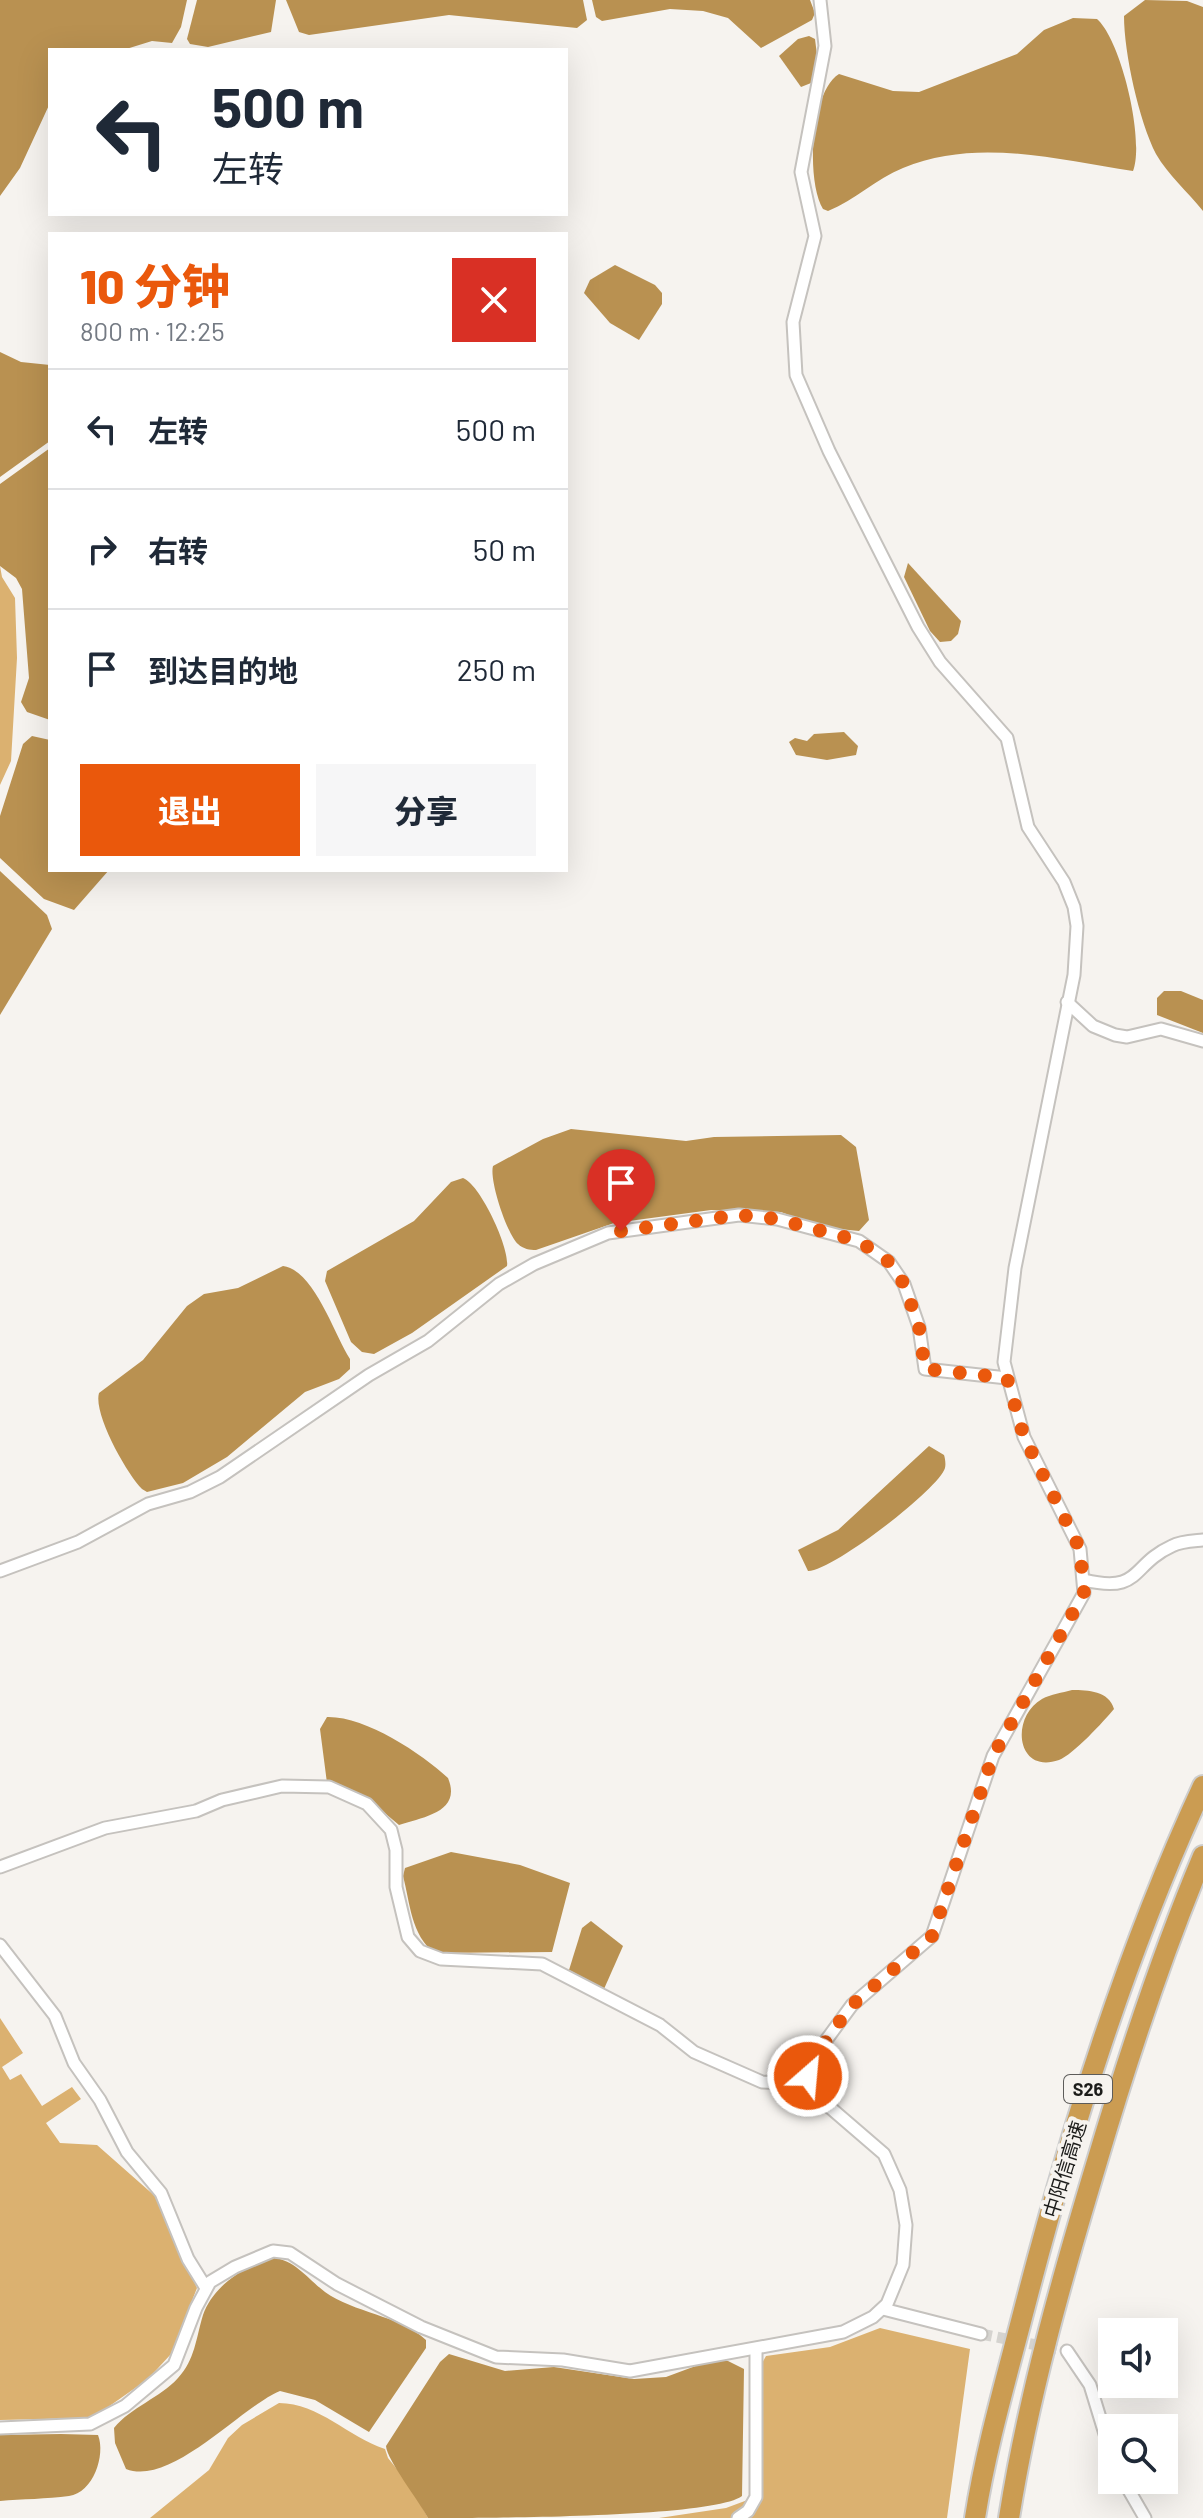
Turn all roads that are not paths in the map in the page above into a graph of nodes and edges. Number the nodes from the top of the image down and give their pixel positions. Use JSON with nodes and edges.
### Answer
{"nodes":[{"id":1,"x":820,"y":0,"type":"edge"},
{"id":2,"x":1067,"y":1002,"type":"junction"},
{"id":3,"x":1203,"y":1041,"type":"edge"},
{"id":4,"x":1007,"y":1378,"type":"junction"},
{"id":5,"x":1203,"y":1540,"type":"edge"},
{"id":6,"x":0,"y":1571,"type":"edge"},
{"id":7,"x":1084,"y":1580,"type":"junction"},
{"id":8,"x":1203,"y":1786,"type":"edge"},
{"id":9,"x":1203,"y":1856,"type":"edge"},
{"id":10,"x":0,"y":1867,"type":"edge"},
{"id":11,"x":0,"y":1945,"type":"edge"},
{"id":12,"x":810,"y":2084,"type":"junction"},
{"id":13,"x":206,"y":2288,"type":"junction"},
{"id":14,"x":883,"y":2309,"type":"junction"},
{"id":15,"x":981,"y":2334,"type":"tunnel mouth"},
{"id":16,"x":756,"y":2350,"type":"junction"},
{"id":17,"x":1067,"y":2351,"type":"tunnel mouth"},
{"id":18,"x":1099,"y":2414,"type":"edge"},
{"id":19,"x":0,"y":2428,"type":"edge"},
{"id":20,"x":1131,"y":2494,"type":"edge"},
{"id":21,"x":738,"y":2518,"type":"edge"},
{"id":22,"x":975,"y":2518,"type":"edge"},
{"id":23,"x":1009,"y":2518,"type":"edge"},
{"id":24,"x":1145,"y":2518,"type":"edge"}],
"edges":[{"from":1,"to":2,"type":"street"},
{"from":2,"to":3,"type":"street"},
{"from":2,"to":4,"type":"street"},
{"from":4,"to":6,"type":"street"},
{"from":4,"to":7,"type":"street"},
{"from":5,"to":7,"type":"street"},
{"from":7,"to":12,"type":"street"},
{"from":8,"to":22,"type":"highway","name":"中阳信高速","number":"S26"},
{"from":9,"to":23,"type":"highway","name":"中阳信高速","number":"S26"},
{"from":10,"to":12,"type":"street"},
{"from":11,"to":13,"type":"street"},
{"from":12,"to":14,"type":"street"},
{"from":13,"to":16,"type":"street"},
{"from":13,"to":19,"type":"street"},
{"from":14,"to":15,"type":"street"},
{"from":14,"to":16,"type":"street"},
{"from":16,"to":21,"type":"street"},
{"from":17,"to":18,"type":"street"},
{"from":20,"to":24,"type":"street"}]}
